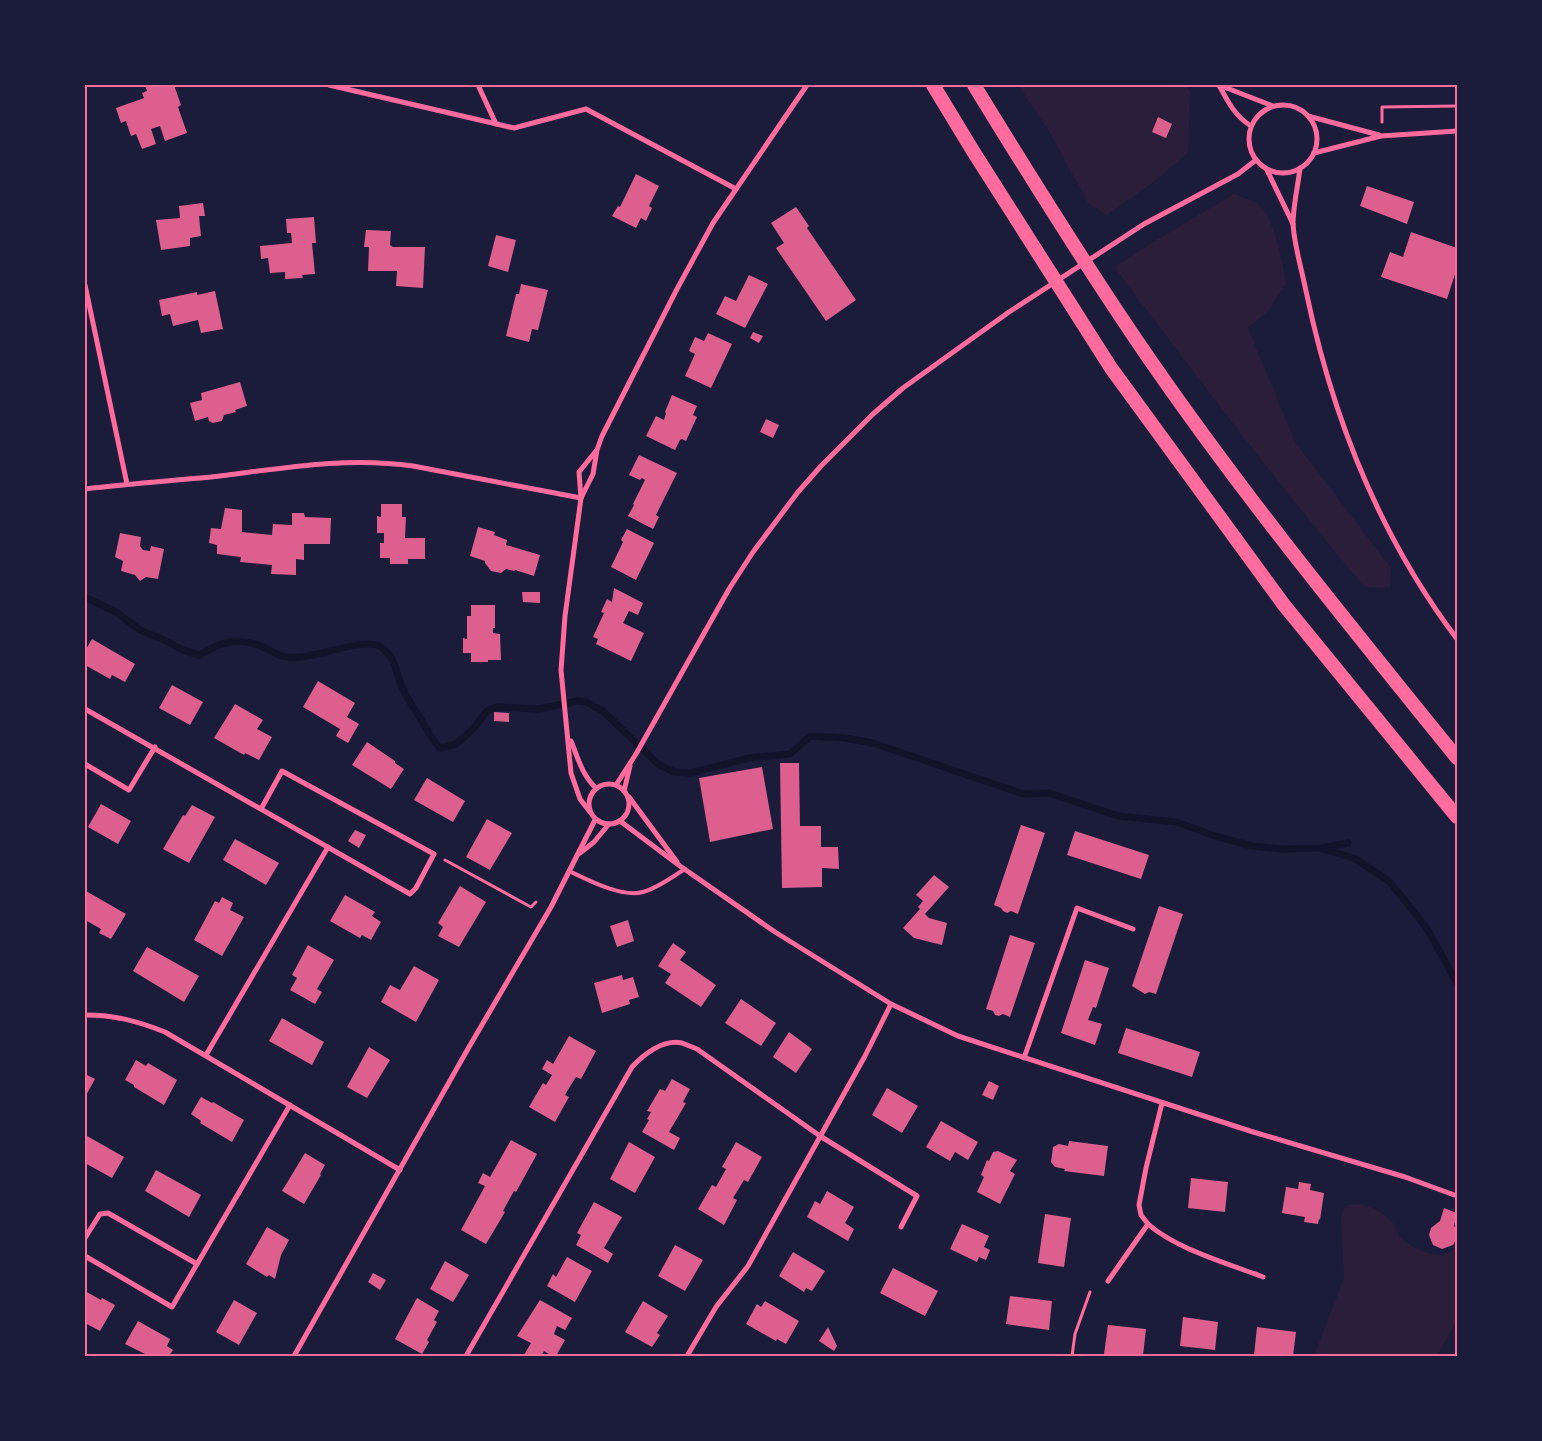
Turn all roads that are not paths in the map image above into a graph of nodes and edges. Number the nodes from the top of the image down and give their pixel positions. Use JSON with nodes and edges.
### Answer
{"nodes":[{"id":1,"x":329,"y":85,"type":"edge"},
{"id":2,"x":478,"y":85,"type":"edge"},
{"id":3,"x":807,"y":85,"type":"edge"},
{"id":4,"x":933,"y":85,"type":"edge"},
{"id":5,"x":974,"y":85,"type":"edge"},
{"id":6,"x":1273,"y":106,"type":"junction"},
{"id":7,"x":1308,"y":116,"type":"junction"},
{"id":8,"x":496,"y":124,"type":"junction"},
{"id":9,"x":1251,"y":126,"type":"junction"},
{"id":10,"x":1457,"y":131,"type":"edge"},
{"id":11,"x":1382,"y":136,"type":"junction"},
{"id":12,"x":1314,"y":153,"type":"junction"},
{"id":13,"x":1256,"y":160,"type":"junction"},
{"id":14,"x":1265,"y":168,"type":"junction"},
{"id":15,"x":1300,"y":168,"type":"junction"},
{"id":16,"x":736,"y":189,"type":"junction"},
{"id":17,"x":1293,"y":225,"type":"junction"},
{"id":18,"x":85,"y":285,"type":"edge"},
{"id":19,"x":597,"y":450,"type":"junction"},
{"id":20,"x":127,"y":484,"type":"junction"},
{"id":21,"x":85,"y":489,"type":"edge"},
{"id":22,"x":581,"y":498,"type":"junction"},
{"id":23,"x":1457,"y":639,"type":"edge"},
{"id":24,"x":85,"y":709,"type":"edge"},
{"id":25,"x":569,"y":737,"type":"junction"},
{"id":26,"x":155,"y":747,"type":"junction"},
{"id":27,"x":1457,"y":758,"type":"edge"},
{"id":28,"x":632,"y":761,"type":"junction"},
{"id":29,"x":85,"y":764,"type":"edge"},
{"id":30,"x":616,"y":785,"type":"junction"},
{"id":31,"x":596,"y":788,"type":"junction"},
{"id":32,"x":625,"y":792,"type":"junction"},
{"id":33,"x":261,"y":809,"type":"junction"},
{"id":34,"x":590,"y":812,"type":"junction"},
{"id":35,"x":1457,"y":817,"type":"edge"},
{"id":36,"x":595,"y":820,"type":"junction"},
{"id":37,"x":620,"y":821,"type":"junction"},
{"id":38,"x":608,"y":824,"type":"junction"},
{"id":39,"x":328,"y":847,"type":"junction"},
{"id":40,"x":578,"y":855,"type":"junction"},
{"id":41,"x":682,"y":868,"type":"junction"},
{"id":42,"x":569,"y":871,"type":"junction"},
{"id":43,"x":1134,"y":929,"type":"dead end"},
{"id":44,"x":891,"y":1004,"type":"junction"},
{"id":45,"x":85,"y":1015,"type":"edge"},
{"id":46,"x":206,"y":1055,"type":"junction"},
{"id":47,"x":1024,"y":1058,"type":"junction"},
{"id":48,"x":1162,"y":1103,"type":"junction"},
{"id":49,"x":290,"y":1105,"type":"junction"},
{"id":50,"x":820,"y":1136,"type":"junction"},
{"id":51,"x":400,"y":1170,"type":"junction"},
{"id":52,"x":1457,"y":1196,"type":"edge"},
{"id":53,"x":1148,"y":1224,"type":"junction"},
{"id":54,"x":901,"y":1227,"type":"dead end"},
{"id":55,"x":85,"y":1238,"type":"edge"},
{"id":56,"x":85,"y":1256,"type":"edge"},
{"id":57,"x":197,"y":1264,"type":"junction"},
{"id":58,"x":1262,"y":1277,"type":"dead end"},
{"id":59,"x":1108,"y":1281,"type":"dead end"},
{"id":60,"x":294,"y":1356,"type":"edge"},
{"id":61,"x":466,"y":1356,"type":"edge"},
{"id":62,"x":688,"y":1356,"type":"edge"}],
"edges":[{"from":1,"to":8,"type":"street"},
{"from":2,"to":8,"type":"street"},
{"from":3,"to":16,"type":"street"},
{"from":4,"to":35,"type":"highway"},
{"from":5,"to":27,"type":"highway"},
{"from":6,"to":7,"type":"street"},
{"from":6,"to":9,"type":"street"},
{"from":6,"to":9,"type":"street"},
{"from":7,"to":11,"type":"street"},
{"from":7,"to":12,"type":"street"},
{"from":8,"to":16,"type":"street"},
{"from":9,"to":13,"type":"street"},
{"from":10,"to":11,"type":"street"},
{"from":11,"to":12,"type":"street"},
{"from":12,"to":15,"type":"street"},
{"from":13,"to":14,"type":"street"},
{"from":13,"to":28,"type":"street"},
{"from":14,"to":15,"type":"street"},
{"from":14,"to":17,"type":"street"},
{"from":15,"to":17,"type":"street"},
{"from":16,"to":19,"type":"street"},
{"from":17,"to":23,"type":"street"},
{"from":18,"to":20,"type":"street"},
{"from":19,"to":22,"type":"street"},
{"from":19,"to":22,"type":"street"},
{"from":20,"to":21,"type":"street"},
{"from":20,"to":22,"type":"street"},
{"from":22,"to":25,"type":"street"},
{"from":24,"to":26,"type":"street"},
{"from":25,"to":31,"type":"street"},
{"from":25,"to":34,"type":"street"},
{"from":26,"to":29,"type":"street"},
{"from":26,"to":33,"type":"street"},
{"from":28,"to":30,"type":"street"},
{"from":28,"to":32,"type":"street"},
{"from":30,"to":31,"type":"street"},
{"from":30,"to":32,"type":"street"},
{"from":31,"to":34,"type":"street"},
{"from":32,"to":37,"type":"street"},
{"from":32,"to":41,"type":"street"},
{"from":33,"to":39,"type":"street"},
{"from":33,"to":39,"type":"street"},
{"from":34,"to":36,"type":"street"},
{"from":36,"to":38,"type":"street"},
{"from":36,"to":40,"type":"street"},
{"from":37,"to":38,"type":"street"},
{"from":37,"to":41,"type":"street"},
{"from":38,"to":40,"type":"street"},
{"from":39,"to":46,"type":"street"},
{"from":40,"to":42,"type":"street"},
{"from":41,"to":42,"type":"lane"},
{"from":41,"to":44,"type":"street"},
{"from":42,"to":51,"type":"street"},
{"from":43,"to":47,"type":"street"},
{"from":44,"to":47,"type":"street"},
{"from":44,"to":50,"type":"street"},
{"from":45,"to":46,"type":"street"},
{"from":46,"to":49,"type":"street"},
{"from":47,"to":48,"type":"street"},
{"from":48,"to":52,"type":"street"},
{"from":48,"to":53,"type":"street"},
{"from":49,"to":51,"type":"street"},
{"from":49,"to":57,"type":"street"},
{"from":50,"to":54,"type":"street"},
{"from":50,"to":61,"type":"street"},
{"from":50,"to":62,"type":"street"},
{"from":51,"to":60,"type":"street"},
{"from":53,"to":58,"type":"street"},
{"from":53,"to":59,"type":"street"},
{"from":55,"to":57,"type":"street"},
{"from":56,"to":57,"type":"street"}]}
